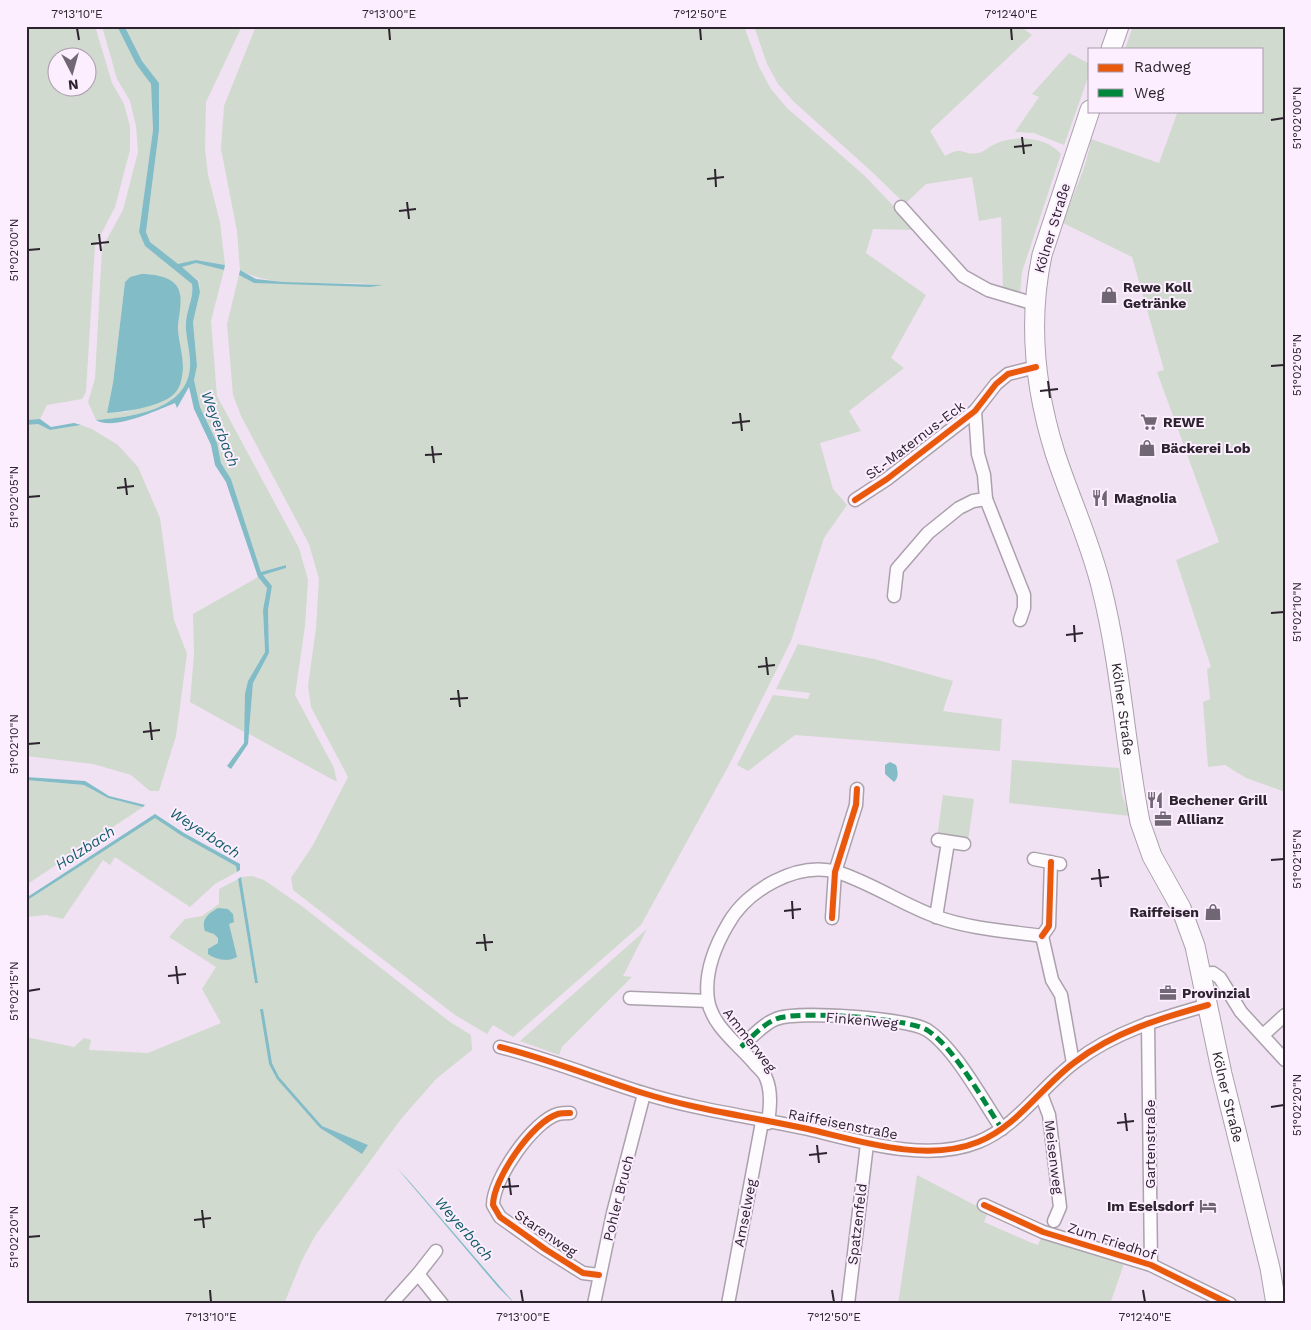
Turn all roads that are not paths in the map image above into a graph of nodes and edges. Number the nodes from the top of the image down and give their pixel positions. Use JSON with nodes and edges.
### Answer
{"nodes":[{"id":1,"x":1120,"y":26,"type":"edge"},
{"id":2,"x":1111,"y":48,"type":"edge"},
{"id":3,"x":1089,"y":112,"type":"edge"},
{"id":4,"x":901,"y":207,"type":"dead end"},
{"id":5,"x":1035,"y":304,"type":"junction"},
{"id":6,"x":1036,"y":366,"type":"junction"},
{"id":7,"x":975,"y":411,"type":"junction"},
{"id":8,"x":986,"y":499,"type":"junction"},
{"id":9,"x":855,"y":500,"type":"dead end"},
{"id":10,"x":894,"y":596,"type":"dead end"},
{"id":11,"x":1020,"y":620,"type":"dead end"},
{"id":12,"x":857,"y":789,"type":"dead end"},
{"id":13,"x":964,"y":844,"type":"dead end"},
{"id":14,"x":1034,"y":859,"type":"dead end"},
{"id":15,"x":834,"y":872,"type":"junction"},
{"id":16,"x":936,"y":917,"type":"junction"},
{"id":17,"x":832,"y":918,"type":"dead end"},
{"id":18,"x":1042,"y":936,"type":"junction"},
{"id":19,"x":1200,"y":974,"type":"junction"},
{"id":20,"x":630,"y":998,"type":"dead end"},
{"id":21,"x":708,"y":1001,"type":"junction"},
{"id":22,"x":1208,"y":1005,"type":"junction"},
{"id":23,"x":1285,"y":1015,"type":"edge"},
{"id":24,"x":1148,"y":1023,"type":"junction"},
{"id":25,"x":1263,"y":1035,"type":"junction"},
{"id":26,"x":500,"y":1047,"type":"dead end"},
{"id":27,"x":740,"y":1047,"type":"junction"},
{"id":28,"x":1285,"y":1060,"type":"edge"},
{"id":29,"x":1074,"y":1063,"type":"junction"},
{"id":30,"x":644,"y":1094,"type":"junction"},
{"id":31,"x":1041,"y":1094,"type":"junction"},
{"id":32,"x":570,"y":1113,"type":"dead end"},
{"id":33,"x":765,"y":1122,"type":"junction"},
{"id":34,"x":1002,"y":1130,"type":"junction"},
{"id":35,"x":867,"y":1144,"type":"junction"},
{"id":36,"x":984,"y":1205,"type":"dead end"},
{"id":37,"x":1054,"y":1221,"type":"dead end"},
{"id":38,"x":436,"y":1251,"type":"dead end"},
{"id":39,"x":1151,"y":1265,"type":"junction"},
{"id":40,"x":418,"y":1274,"type":"junction"},
{"id":41,"x":599,"y":1275,"type":"junction"},
{"id":42,"x":391,"y":1304,"type":"edge"},
{"id":43,"x":442,"y":1304,"type":"edge"},
{"id":44,"x":594,"y":1304,"type":"edge"},
{"id":45,"x":728,"y":1304,"type":"edge"},
{"id":46,"x":848,"y":1304,"type":"edge"},
{"id":47,"x":1230,"y":1304,"type":"edge"},
{"id":48,"x":1276,"y":1304,"type":"edge"}],
"edges":[{"from":1,"to":2,"type":"main road"},
{"from":3,"to":5,"type":"main road","name":"Kölner Straße"},
{"from":4,"to":5,"type":"street"},
{"from":5,"to":6,"type":"main road","name":"Kölner Straße"},
{"from":6,"to":7,"type":"street","name":"St.-Maternus-Eck"},
{"from":6,"to":19,"type":"main road","name":"Kölner Straße"},
{"from":7,"to":8,"type":"street","name":"St.-Maternus-Eck"},
{"from":7,"to":9,"type":"street","name":"St.-Maternus-Eck"},
{"from":8,"to":10,"type":"street"},
{"from":8,"to":11,"type":"street","name":"St.-Maternus-Eck"},
{"from":12,"to":15,"type":"street"},
{"from":13,"to":16,"type":"street"},
{"from":14,"to":18,"type":"street"},
{"from":15,"to":16,"type":"street","name":"Ammerweg"},
{"from":15,"to":17,"type":"street"},
{"from":15,"to":21,"type":"street","name":"Ammerweg"},
{"from":16,"to":18,"type":"street","name":"Ammerweg"},
{"from":18,"to":29,"type":"street"},
{"from":19,"to":22,"type":"main road","name":"Kölner Straße"},
{"from":19,"to":25,"type":"street"},
{"from":20,"to":21,"type":"street","name":"Ammerweg"},
{"from":21,"to":27,"type":"street","name":"Ammerweg"},
{"from":22,"to":24,"type":"street","name":"Raiffeisenstraße"},
{"from":22,"to":48,"type":"main road","name":"Kölner Straße"},
{"from":23,"to":25,"type":"street"},
{"from":24,"to":29,"type":"street","name":"Raiffeisenstraße"},
{"from":24,"to":39,"type":"street","name":"Gartenstraße"},
{"from":25,"to":28,"type":"street"},
{"from":26,"to":30,"type":"street","name":"Raiffeisenstraße"},
{"from":27,"to":33,"type":"street","name":"Ammerweg"},
{"from":27,"to":34,"type":"street","name":"Finkenweg"},
{"from":29,"to":31,"type":"street","name":"Raiffeisenstraße"},
{"from":30,"to":33,"type":"street","name":"Raiffeisenstraße"},
{"from":30,"to":41,"type":"street","name":"Pohler Bruch"},
{"from":31,"to":34,"type":"street","name":"Raiffeisenstraße"},
{"from":31,"to":37,"type":"street","name":"Meisenweg"},
{"from":32,"to":41,"type":"street","name":"Starenweg"},
{"from":33,"to":35,"type":"street","name":"Raiffeisenstraße"},
{"from":33,"to":45,"type":"street","name":"Amselweg"},
{"from":34,"to":35,"type":"street","name":"Raiffeisenstraße"},
{"from":35,"to":46,"type":"street","name":"Spatzenfeld"},
{"from":36,"to":39,"type":"street","name":"Zum Friedhof"},
{"from":38,"to":40,"type":"street"},
{"from":39,"to":47,"type":"street","name":"Zum Friedhof"},
{"from":40,"to":42,"type":"street"},
{"from":40,"to":43,"type":"street"},
{"from":41,"to":44,"type":"street","name":"Pohler Bruch"}]}
